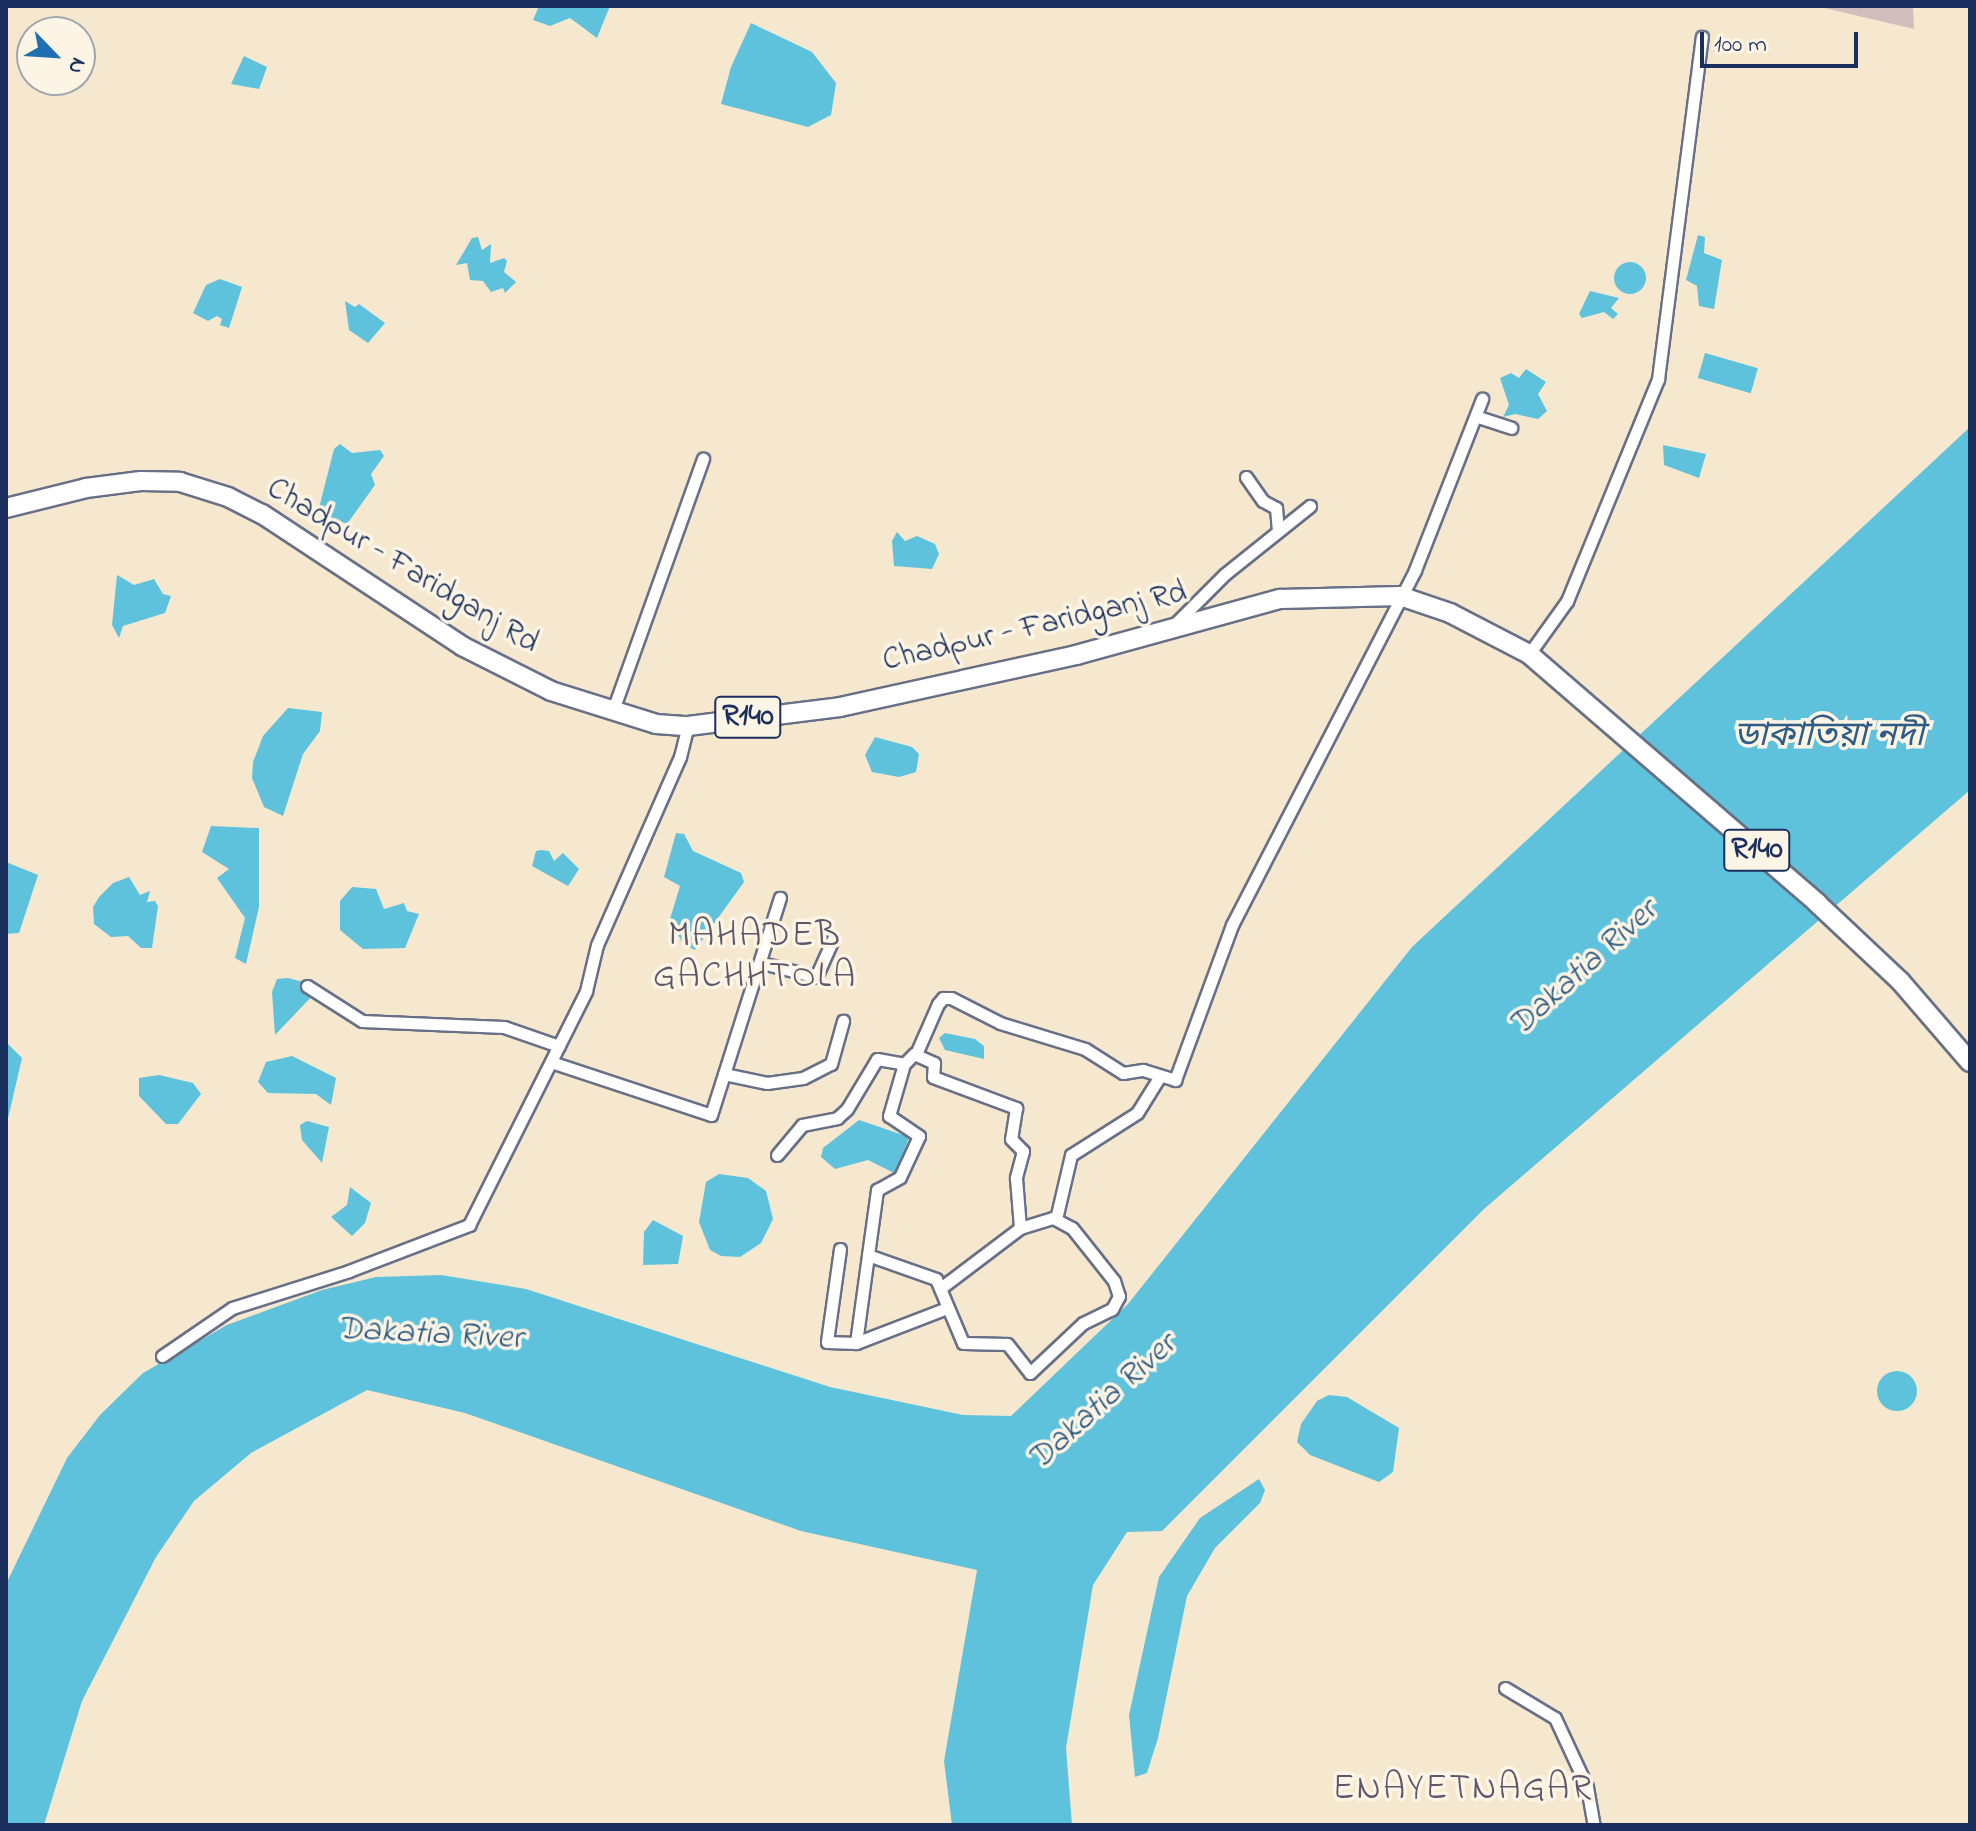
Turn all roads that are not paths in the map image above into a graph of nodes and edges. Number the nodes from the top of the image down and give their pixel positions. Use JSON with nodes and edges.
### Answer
{"nodes":[{"id":1,"x":1702,"y":37,"type":"dead end"},
{"id":2,"x":1482,"y":399,"type":"dead end"},
{"id":3,"x":1478,"y":417,"type":"junction"},
{"id":4,"x":1511,"y":428,"type":"dead end"},
{"id":5,"x":703,"y":459,"type":"dead end"},
{"id":6,"x":1246,"y":477,"type":"dead end"},
{"id":7,"x":1310,"y":506,"type":"dead end"},
{"id":8,"x":6,"y":508,"type":"edge"},
{"id":9,"x":1278,"y":531,"type":"junction"},
{"id":10,"x":1400,"y":596,"type":"junction"},
{"id":11,"x":1176,"y":623,"type":"junction"},
{"id":12,"x":1529,"y":654,"type":"junction"},
{"id":13,"x":613,"y":710,"type":"junction"},
{"id":14,"x":688,"y":726,"type":"junction"},
{"id":15,"x":780,"y":898,"type":"dead end"},
{"id":16,"x":833,"y":939,"type":"dead end"},
{"id":17,"x":762,"y":963,"type":"junction"},
{"id":18,"x":307,"y":986,"type":"dead end"},
{"id":19,"x":843,"y":1021,"type":"dead end"},
{"id":20,"x":559,"y":1046,"type":"junction"},
{"id":21,"x":916,"y":1054,"type":"junction"},
{"id":22,"x":1970,"y":1062,"type":"edge"},
{"id":23,"x":554,"y":1063,"type":"junction"},
{"id":24,"x":904,"y":1064,"type":"junction"},
{"id":25,"x":724,"y":1074,"type":"junction"},
{"id":26,"x":1160,"y":1076,"type":"junction"},
{"id":27,"x":777,"y":1155,"type":"dead end"},
{"id":28,"x":1056,"y":1219,"type":"junction"},
{"id":29,"x":1020,"y":1228,"type":"junction"},
{"id":30,"x":840,"y":1249,"type":"dead end"},
{"id":31,"x":868,"y":1255,"type":"junction"},
{"id":32,"x":942,"y":1287,"type":"junction"},
{"id":33,"x":947,"y":1308,"type":"junction"},
{"id":34,"x":856,"y":1343,"type":"junction"},
{"id":35,"x":162,"y":1356,"type":"dead end"},
{"id":36,"x":1505,"y":1688,"type":"dead end"},
{"id":37,"x":1594,"y":1825,"type":"edge"}],
"edges":[{"from":1,"to":12,"type":"street"},
{"from":2,"to":3,"type":"street"},
{"from":3,"to":4,"type":"street"},
{"from":3,"to":10,"type":"street"},
{"from":5,"to":13,"type":"street"},
{"from":6,"to":9,"type":"street"},
{"from":7,"to":9,"type":"street"},
{"from":8,"to":13,"type":"main road","name":"Chadpur - Faridganj Rd","number":"R140"},
{"from":9,"to":11,"type":"street"},
{"from":10,"to":11,"type":"main road","name":"Chadpur - Faridganj Rd","number":"R140"},
{"from":10,"to":12,"type":"main road","name":"Chadpur - Faridganj Rd","number":"R140"},
{"from":10,"to":26,"type":"street"},
{"from":11,"to":14,"type":"main road","name":"Chadpur - Faridganj Rd","number":"R140"},
{"from":12,"to":22,"type":"main road","name":"Chadpur - Faridganj Rd","number":"R140"},
{"from":13,"to":14,"type":"main road","name":"Chadpur - Faridganj Rd","number":"R140"},
{"from":14,"to":20,"type":"street"},
{"from":15,"to":17,"type":"street"},
{"from":16,"to":17,"type":"street"},
{"from":17,"to":25,"type":"street"},
{"from":18,"to":20,"type":"street"},
{"from":19,"to":25,"type":"street"},
{"from":20,"to":23,"type":"street"},
{"from":21,"to":24,"type":"street"},
{"from":21,"to":26,"type":"street"},
{"from":21,"to":29,"type":"street"},
{"from":23,"to":25,"type":"street"},
{"from":23,"to":35,"type":"street"},
{"from":24,"to":27,"type":"street"},
{"from":24,"to":31,"type":"street"},
{"from":26,"to":28,"type":"street"},
{"from":28,"to":29,"type":"street"},
{"from":28,"to":33,"type":"street"},
{"from":29,"to":32,"type":"street"},
{"from":30,"to":34,"type":"street"},
{"from":31,"to":32,"type":"street"},
{"from":31,"to":34,"type":"street"},
{"from":32,"to":33,"type":"street"},
{"from":33,"to":34,"type":"street"},
{"from":36,"to":37,"type":"street"}]}
